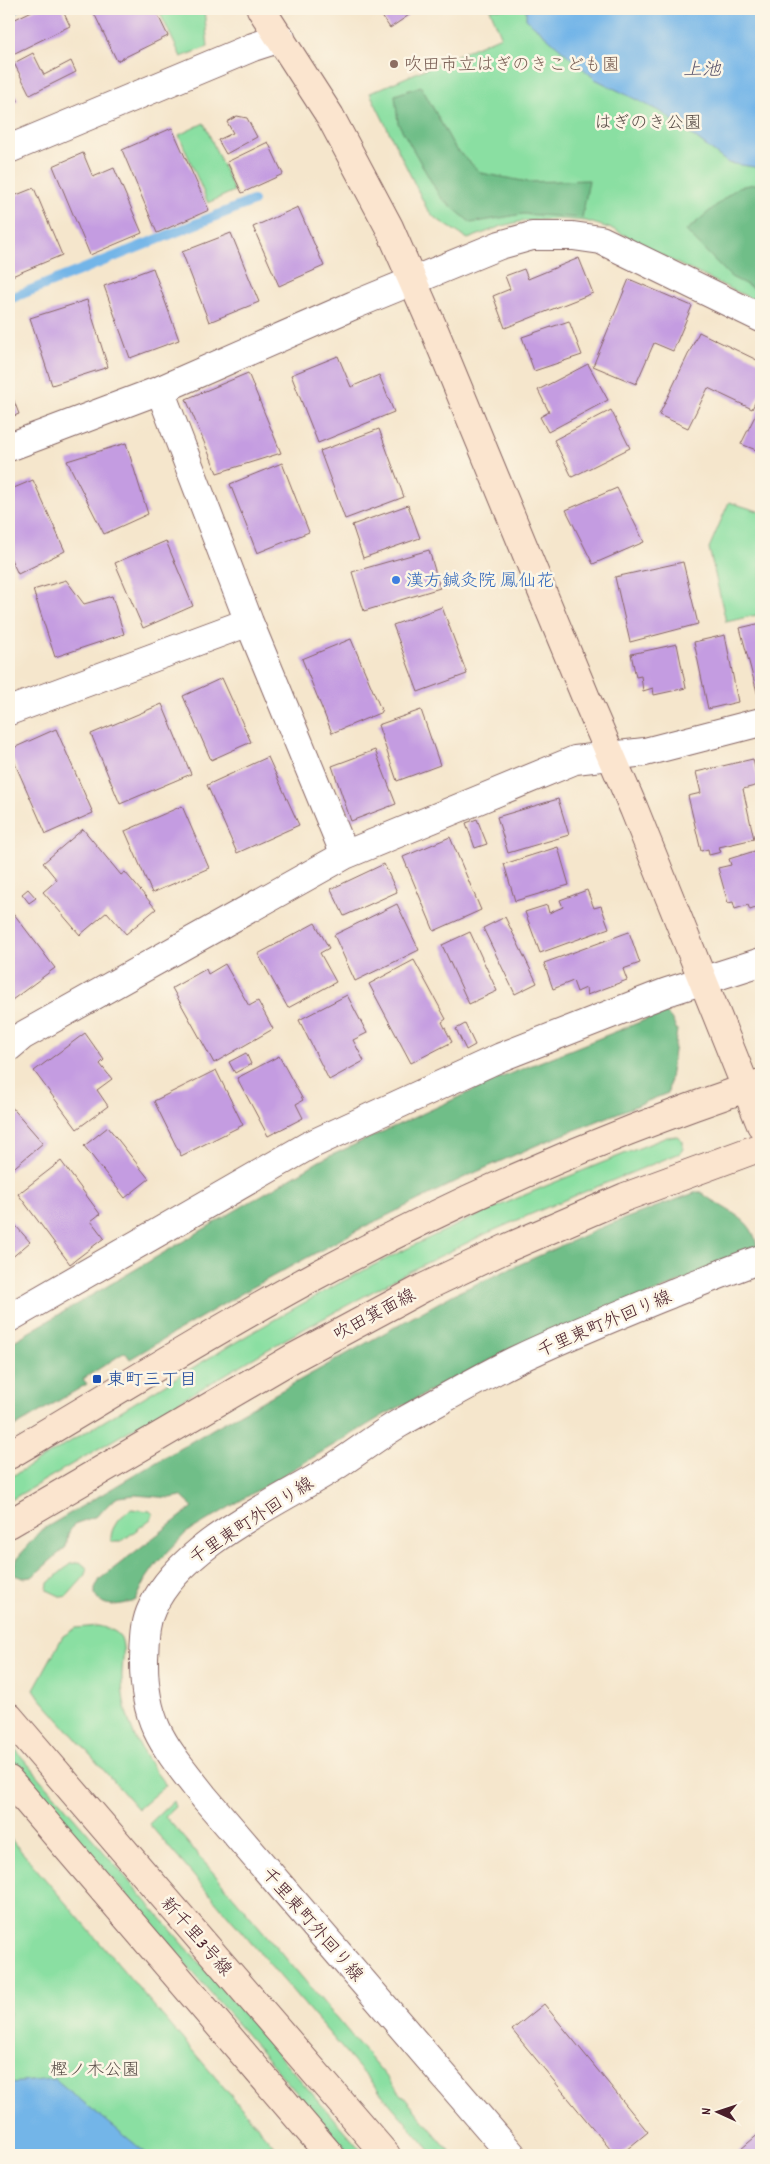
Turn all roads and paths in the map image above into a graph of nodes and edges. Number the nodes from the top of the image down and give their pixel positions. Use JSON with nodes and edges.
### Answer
{"nodes":[{"id":1,"x":261,"y":9,"type":"edge"},
{"id":2,"x":281,"y":38,"type":"junction"},
{"id":3,"x":9,"y":149,"type":"edge"},
{"id":4,"x":413,"y":280,"type":"junction"},
{"id":5,"x":761,"y":318,"type":"edge"},
{"id":6,"x":160,"y":390,"type":"junction"},
{"id":7,"x":9,"y":448,"type":"edge"},
{"id":8,"x":249,"y":622,"type":"junction"},
{"id":9,"x":9,"y":711,"type":"edge"},
{"id":10,"x":761,"y":722,"type":"edge"},
{"id":11,"x":611,"y":756,"type":"junction"},
{"id":12,"x":345,"y":855,"type":"junction"},
{"id":13,"x":761,"y":962,"type":"edge"},
{"id":14,"x":702,"y":981,"type":"junction"},
{"id":15,"x":13,"y":1034,"type":"edge"},
{"id":16,"x":754,"y":1086,"type":"edge"},
{"id":17,"x":761,"y":1125,"type":"edge"},
{"id":18,"x":761,"y":1147,"type":"edge"},
{"id":19,"x":761,"y":1259,"type":"edge"},
{"id":20,"x":9,"y":1318,"type":"edge"},
{"id":21,"x":9,"y":1455,"type":"edge"},
{"id":22,"x":9,"y":1524,"type":"edge"},
{"id":23,"x":9,"y":1717,"type":"edge"},
{"id":24,"x":9,"y":1780,"type":"edge"},
{"id":25,"x":330,"y":2155,"type":"edge"},
{"id":26,"x":386,"y":2155,"type":"edge"},
{"id":27,"x":512,"y":2155,"type":"edge"}],
"edges":[{"from":1,"to":2,"type":"street"},
{"from":2,"to":3,"type":"street"},
{"from":2,"to":4,"type":"street"},
{"from":4,"to":5,"type":"street"},
{"from":4,"to":6,"type":"street"},
{"from":4,"to":11,"type":"street"},
{"from":6,"to":7,"type":"street"},
{"from":6,"to":8,"type":"street"},
{"from":8,"to":9,"type":"street"},
{"from":8,"to":12,"type":"street"},
{"from":10,"to":11,"type":"street"},
{"from":11,"to":12,"type":"street"},
{"from":11,"to":14,"type":"street"},
{"from":12,"to":15,"type":"street"},
{"from":13,"to":14,"type":"street"},
{"from":14,"to":16,"type":"street"},
{"from":14,"to":20,"type":"street"},
{"from":16,"to":17,"type":"street"},
{"from":16,"to":21,"type":"street"},
{"from":18,"to":22,"type":"street","name":"吹田箕面線"},
{"from":19,"to":27,"type":"street","name":"千里東町外回り線"},
{"from":23,"to":26,"type":"street","name":"新千里3号線"},
{"from":24,"to":25,"type":"street"}]}
